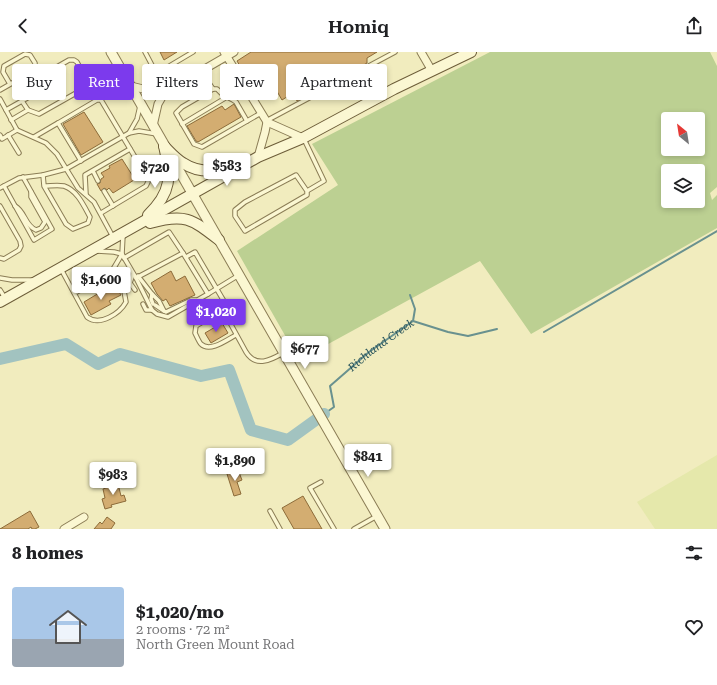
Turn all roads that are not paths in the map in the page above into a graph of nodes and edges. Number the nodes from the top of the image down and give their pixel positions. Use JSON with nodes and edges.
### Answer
{"nodes":[{"id":1,"x":111,"y":52,"type":"edge"},
{"id":2,"x":145,"y":52,"type":"edge"},
{"id":3,"x":193,"y":52,"type":"edge"},
{"id":4,"x":234,"y":52,"type":"edge"},
{"id":5,"x":395,"y":52,"type":"edge"},
{"id":6,"x":421,"y":52,"type":"edge"},
{"id":7,"x":471,"y":52,"type":"edge"},
{"id":8,"x":225,"y":54,"type":"edge"},
{"id":9,"x":118,"y":64,"type":"edge"},
{"id":10,"x":210,"y":64,"type":"edge"},
{"id":11,"x":432,"y":71,"type":"junction"},
{"id":12,"x":10,"y":84,"type":"junction"},
{"id":13,"x":213,"y":89,"type":"joint"},
{"id":14,"x":0,"y":90,"type":"edge"},
{"id":15,"x":134,"y":92,"type":"edge"},
{"id":16,"x":220,"y":92,"type":"edge"},
{"id":17,"x":0,"y":99,"type":"edge"},
{"id":18,"x":160,"y":100,"type":"edge"},
{"id":19,"x":222,"y":100,"type":"edge"},
{"id":20,"x":232,"y":100,"type":"edge"},
{"id":21,"x":22,"y":101,"type":"junction"},
{"id":22,"x":140,"y":103,"type":"junction"},
{"id":23,"x":6,"y":110,"type":"junction"},
{"id":24,"x":28,"y":110,"type":"junction"},
{"id":25,"x":261,"y":113,"type":"junction"},
{"id":26,"x":11,"y":120,"type":"junction"},
{"id":27,"x":247,"y":121,"type":"junction"},
{"id":28,"x":266,"y":121,"type":"junction"},
{"id":29,"x":58,"y":123,"type":"junction"},
{"id":30,"x":182,"y":124,"type":"junction"},
{"id":31,"x":17,"y":130,"type":"junction"},
{"id":32,"x":156,"y":130,"type":"junction"},
{"id":33,"x":129,"y":133,"type":"junction"},
{"id":34,"x":8,"y":135,"type":"junction"},
{"id":35,"x":122,"y":136,"type":"junction"},
{"id":36,"x":34,"y":137,"type":"junction"},
{"id":37,"x":1,"y":138,"type":"edge"},
{"id":38,"x":303,"y":138,"type":"junction"},
{"id":39,"x":164,"y":146,"type":"junction"},
{"id":40,"x":130,"y":148,"type":"junction"},
{"id":41,"x":19,"y":153,"type":"dead end"},
{"id":42,"x":255,"y":159,"type":"junction"},
{"id":43,"x":81,"y":160,"type":"junction"},
{"id":44,"x":66,"y":169,"type":"junction"},
{"id":45,"x":92,"y":171,"type":"junction"},
{"id":46,"x":43,"y":175,"type":"junction"},
{"id":47,"x":23,"y":177,"type":"junction"},
{"id":48,"x":98,"y":181,"type":"dead end"},
{"id":49,"x":44,"y":186,"type":"junction"},
{"id":50,"x":2,"y":187,"type":"edge"},
{"id":51,"x":104,"y":191,"type":"dead end"},
{"id":52,"x":307,"y":191,"type":"junction"},
{"id":53,"x":31,"y":192,"type":"junction"},
{"id":54,"x":86,"y":194,"type":"junction"},
{"id":55,"x":192,"y":194,"type":"junction"},
{"id":56,"x":14,"y":205,"type":"junction"},
{"id":57,"x":0,"y":206,"type":"edge"},
{"id":58,"x":113,"y":206,"type":"junction"},
{"id":59,"x":101,"y":213,"type":"junction"},
{"id":60,"x":134,"y":227,"type":"junction"},
{"id":61,"x":123,"y":233,"type":"junction"},
{"id":62,"x":114,"y":238,"type":"junction"},
{"id":63,"x":219,"y":240,"type":"junction"},
{"id":64,"x":92,"y":250,"type":"junction"},
{"id":65,"x":183,"y":253,"type":"junction"},
{"id":66,"x":123,"y":256,"type":"junction"},
{"id":67,"x":186,"y":257,"type":"junction"},
{"id":68,"x":0,"y":258,"type":"edge"},
{"id":69,"x":60,"y":268,"type":"junction"},
{"id":70,"x":112,"y":271,"type":"junction"},
{"id":71,"x":133,"y":274,"type":"junction"},
{"id":72,"x":239,"y":275,"type":"junction"},
{"id":73,"x":137,"y":277,"type":"junction"},
{"id":74,"x":0,"y":278,"type":"edge"},
{"id":75,"x":41,"y":280,"type":"junction"},
{"id":76,"x":217,"y":288,"type":"junction"},
{"id":77,"x":134,"y":290,"type":"dead end"},
{"id":78,"x":74,"y":292,"type":"junction"},
{"id":79,"x":152,"y":294,"type":"junction"},
{"id":80,"x":208,"y":294,"type":"junction"},
{"id":81,"x":2,"y":297,"type":"edge"},
{"id":82,"x":198,"y":300,"type":"junction"},
{"id":83,"x":143,"y":304,"type":"dead end"},
{"id":84,"x":152,"y":310,"type":"junction"},
{"id":85,"x":223,"y":310,"type":"junction"},
{"id":86,"x":164,"y":311,"type":"junction"},
{"id":87,"x":236,"y":335,"type":"junction"},
{"id":88,"x":283,"y":353,"type":"junction"},
{"id":89,"x":321,"y":482,"type":"dead end"},
{"id":90,"x":270,"y":511,"type":"dead end"},
{"id":91,"x":378,"y":515,"type":"junction"},
{"id":92,"x":84,"y":517,"type":"dead end"},
{"id":93,"x":64,"y":529,"type":"edge"},
{"id":94,"x":280,"y":529,"type":"edge"},
{"id":95,"x":334,"y":529,"type":"edge"},
{"id":96,"x":354,"y":529,"type":"edge"},
{"id":97,"x":386,"y":529,"type":"edge"}],
"edges":[{"from":1,"to":9,"type":"street"},
{"from":2,"to":3,"type":"lane"},
{"from":4,"to":8,"type":"street"},
{"from":5,"to":28,"type":"lane"},
{"from":6,"to":11,"type":"street"},
{"from":7,"to":11,"type":"main road"},
{"from":8,"to":10,"type":"street"},
{"from":8,"to":25,"type":"street"},
{"from":11,"to":38,"type":"main road"},
{"from":12,"to":12,"type":"lane"},
{"from":12,"to":14,"type":"lane"},
{"from":13,"to":16,"type":"lane"},
{"from":13,"to":30,"type":"lane"},
{"from":15,"to":22,"type":"street"},
{"from":17,"to":23,"type":"lane"},
{"from":18,"to":32,"type":"street"},
{"from":19,"to":30,"type":"lane"},
{"from":20,"to":27,"type":"lane"},
{"from":21,"to":23,"type":"lane"},
{"from":21,"to":24,"type":"lane"},
{"from":21,"to":24,"type":"lane"},
{"from":22,"to":32,"type":"street"},
{"from":22,"to":33,"type":"lane"},
{"from":23,"to":26,"type":"lane"},
{"from":24,"to":26,"type":"lane"},
{"from":25,"to":27,"type":"lane"},
{"from":25,"to":28,"type":"street"},
{"from":26,"to":31,"type":"lane"},
{"from":27,"to":30,"type":"lane"},
{"from":28,"to":38,"type":"street"},
{"from":28,"to":42,"type":"street"},
{"from":29,"to":35,"type":"lane"},
{"from":29,"to":36,"type":"lane"},
{"from":29,"to":43,"type":"lane"},
{"from":31,"to":34,"type":"lane"},
{"from":31,"to":36,"type":"lane"},
{"from":32,"to":33,"type":"lane"},
{"from":32,"to":39,"type":"street"},
{"from":33,"to":35,"type":"lane"},
{"from":34,"to":37,"type":"lane"},
{"from":34,"to":41,"type":"lane"},
{"from":35,"to":40,"type":"lane"},
{"from":35,"to":43,"type":"lane"},
{"from":36,"to":44,"type":"lane"},
{"from":38,"to":42,"type":"main road"},
{"from":38,"to":52,"type":"lane"},
{"from":39,"to":42,"type":"main road"},
{"from":39,"to":55,"type":"street"},
{"from":39,"to":60,"type":"main road"},
{"from":40,"to":45,"type":"lane"},
{"from":40,"to":58,"type":"lane"},
{"from":42,"to":55,"type":"main road"},
{"from":43,"to":44,"type":"lane"},
{"from":44,"to":46,"type":"lane"},
{"from":44,"to":54,"type":"lane"},
{"from":45,"to":48,"type":"lane"},
{"from":45,"to":54,"type":"lane"},
{"from":46,"to":47,"type":"lane"},
{"from":46,"to":49,"type":"lane"},
{"from":47,"to":50,"type":"lane"},
{"from":47,"to":53,"type":"lane"},
{"from":49,"to":49,"type":"lane"},
{"from":50,"to":56,"type":"lane"},
{"from":51,"to":58,"type":"lane"},
{"from":52,"to":52,"type":"lane"},
{"from":53,"to":56,"type":"lane"},
{"from":53,"to":56,"type":"lane"},
{"from":54,"to":59,"type":"lane"},
{"from":55,"to":60,"type":"main road"},
{"from":55,"to":63,"type":"street"},
{"from":57,"to":68,"type":"lane"},
{"from":58,"to":59,"type":"lane"},
{"from":59,"to":62,"type":"lane"},
{"from":60,"to":61,"type":"main road"},
{"from":60,"to":63,"type":"main road"},
{"from":61,"to":62,"type":"main road"},
{"from":61,"to":66,"type":"lane"},
{"from":62,"to":64,"type":"main road"},
{"from":63,"to":72,"type":"street"},
{"from":64,"to":66,"type":"lane"},
{"from":64,"to":69,"type":"main road"},
{"from":65,"to":66,"type":"lane"},
{"from":65,"to":67,"type":"lane"},
{"from":65,"to":73,"type":"lane"},
{"from":66,"to":70,"type":"lane"},
{"from":66,"to":71,"type":"lane"},
{"from":67,"to":76,"type":"lane"},
{"from":67,"to":80,"type":"lane"},
{"from":69,"to":75,"type":"main road"},
{"from":69,"to":78,"type":"lane"},
{"from":70,"to":78,"type":"lane"},
{"from":70,"to":78,"type":"lane"},
{"from":71,"to":73,"type":"lane"},
{"from":71,"to":77,"type":"lane"},
{"from":72,"to":76,"type":"lane"},
{"from":72,"to":88,"type":"street"},
{"from":73,"to":79,"type":"lane"},
{"from":73,"to":84,"type":"lane"},
{"from":74,"to":75,"type":"lane"},
{"from":75,"to":81,"type":"main road"},
{"from":76,"to":80,"type":"lane"},
{"from":76,"to":85,"type":"lane"},
{"from":79,"to":86,"type":"lane"},
{"from":79,"to":86,"type":"lane"},
{"from":80,"to":82,"type":"lane"},
{"from":82,"to":84,"type":"lane"},
{"from":82,"to":86,"type":"lane"},
{"from":83,"to":84,"type":"lane"},
{"from":85,"to":87,"type":"lane"},
{"from":85,"to":87,"type":"lane"},
{"from":87,"to":88,"type":"lane"},
{"from":88,"to":91,"type":"street"},
{"from":89,"to":95,"type":"lane"},
{"from":90,"to":94,"type":"lane"},
{"from":91,"to":96,"type":"lane"},
{"from":91,"to":97,"type":"street"},
{"from":92,"to":93,"type":"street"}]}
